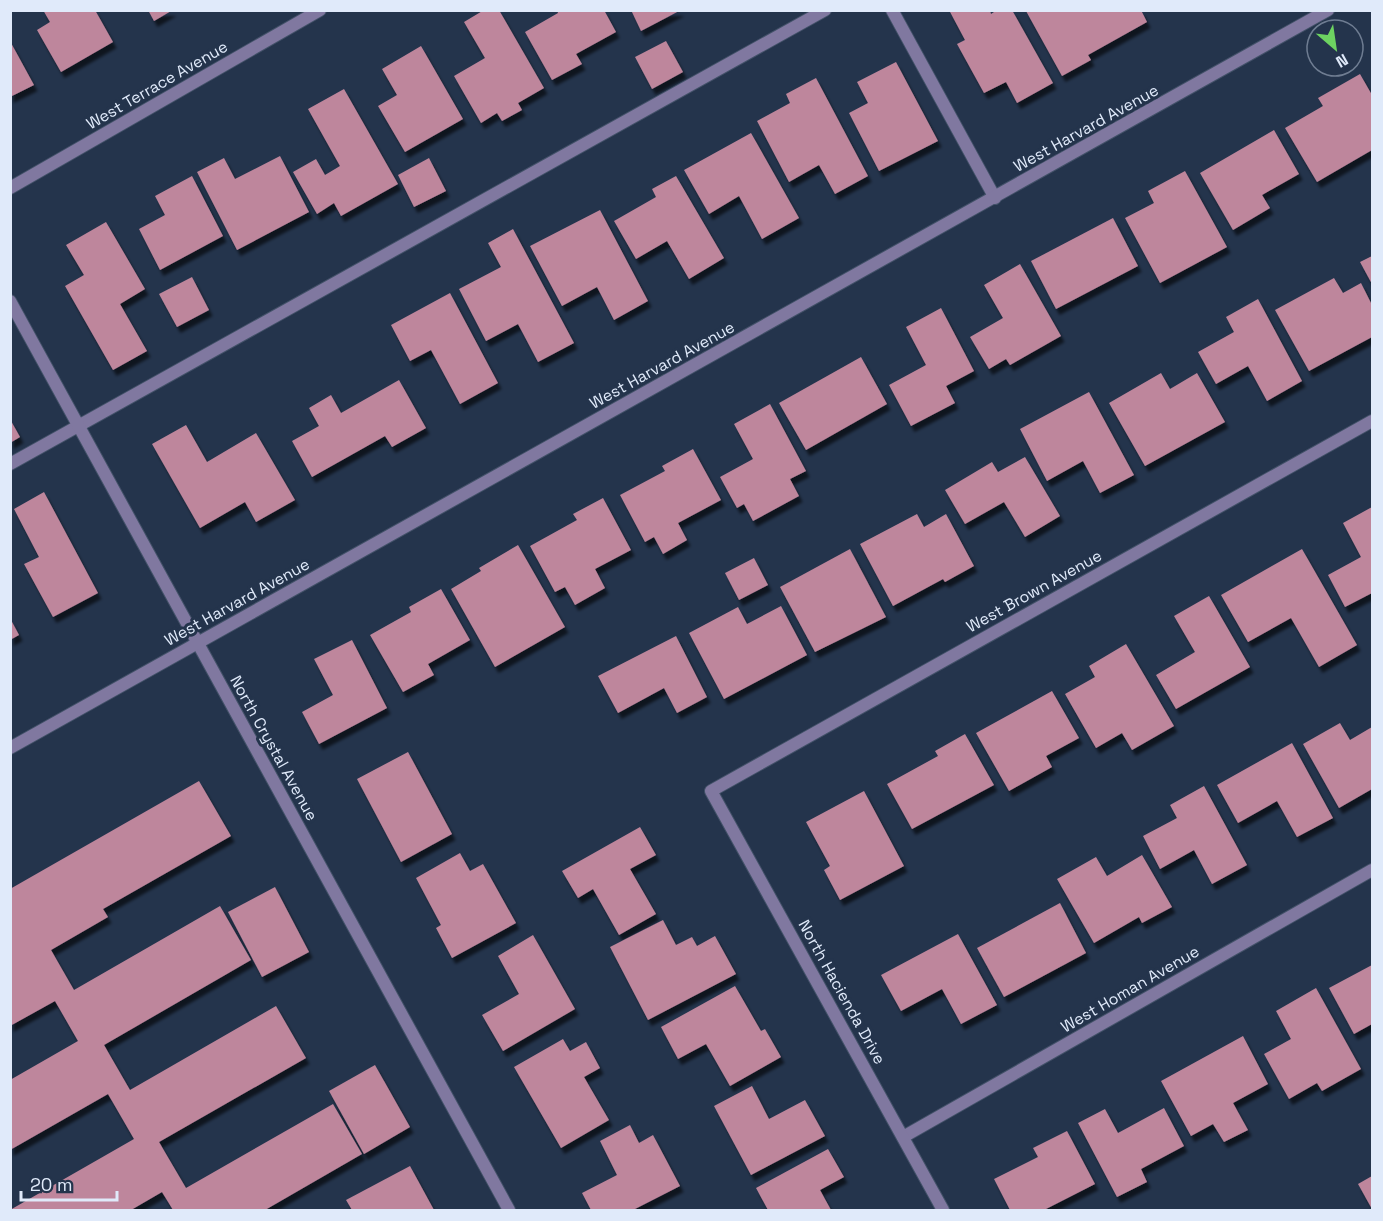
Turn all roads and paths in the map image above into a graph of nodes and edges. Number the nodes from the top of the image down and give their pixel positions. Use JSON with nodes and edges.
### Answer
{"nodes":[{"id":1,"x":320,"y":10,"type":"edge"},
{"id":2,"x":825,"y":10,"type":"edge"},
{"id":3,"x":892,"y":10,"type":"edge"},
{"id":4,"x":1328,"y":10,"type":"edge"},
{"id":5,"x":10,"y":188,"type":"edge"},
{"id":6,"x":995,"y":198,"type":"junction"},
{"id":7,"x":10,"y":301,"type":"edge"},
{"id":8,"x":1372,"y":421,"type":"edge"},
{"id":9,"x":79,"y":425,"type":"junction"},
{"id":10,"x":10,"y":464,"type":"edge"},
{"id":11,"x":197,"y":642,"type":"junction"},
{"id":12,"x":10,"y":748,"type":"edge"},
{"id":13,"x":711,"y":791,"type":"joint"},
{"id":14,"x":1372,"y":870,"type":"edge"},
{"id":15,"x":903,"y":1137,"type":"junction"},
{"id":16,"x":509,"y":1210,"type":"edge"},
{"id":17,"x":943,"y":1210,"type":"edge"}],
"edges":[{"from":1,"to":5,"type":"street","name":"West Terrace Avenue"},
{"from":2,"to":9,"type":"street"},
{"from":3,"to":6,"type":"street"},
{"from":4,"to":6,"type":"street","name":"West Harvard Avenue"},
{"from":6,"to":11,"type":"street","name":"West Harvard Avenue"},
{"from":7,"to":9,"type":"street","name":"North Crystal Avenue"},
{"from":8,"to":13,"type":"street","name":"West Brown Avenue"},
{"from":9,"to":10,"type":"street"},
{"from":9,"to":11,"type":"street","name":"North Crystal Avenue"},
{"from":11,"to":12,"type":"street","name":"West Harvard Avenue"},
{"from":11,"to":16,"type":"street","name":"North Crystal Avenue"},
{"from":13,"to":15,"type":"street","name":"North Hacienda Drive"},
{"from":14,"to":15,"type":"street","name":"West Homan Avenue"},
{"from":15,"to":17,"type":"street","name":"North Hacienda Drive"}]}
